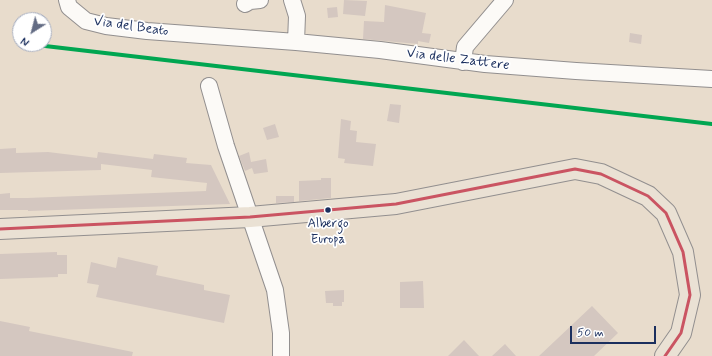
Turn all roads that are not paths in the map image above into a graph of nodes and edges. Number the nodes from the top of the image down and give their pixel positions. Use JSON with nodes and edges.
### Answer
{"nodes":[{"id":1,"x":67,"y":0,"type":"edge"},
{"id":2,"x":292,"y":0,"type":"edge"},
{"id":3,"x":504,"y":0,"type":"edge"},
{"id":4,"x":205,"y":36,"type":"joint"},
{"id":5,"x":296,"y":42,"type":"junction"},
{"id":6,"x":463,"y":62,"type":"junction"},
{"id":7,"x":712,"y":79,"type":"edge"},
{"id":8,"x":209,"y":86,"type":"dead end"},
{"id":9,"x":250,"y":217,"type":"junction"},
{"id":10,"x":0,"y":230,"type":"edge"},
{"id":11,"x":281,"y":356,"type":"edge"},
{"id":12,"x":664,"y":356,"type":"edge"}],
"edges":[{"from":1,"to":4,"type":"street","name":"Via del Beato"},
{"from":2,"to":5,"type":"street"},
{"from":3,"to":6,"type":"street"},
{"from":4,"to":5,"type":"street","name":"Via delle Zattere"},
{"from":5,"to":6,"type":"street","name":"Via delle Zattere"},
{"from":6,"to":7,"type":"street","name":"Via delle Zattere"},
{"from":8,"to":9,"type":"street"},
{"from":9,"to":10,"type":"main road"},
{"from":9,"to":11,"type":"street"},
{"from":9,"to":12,"type":"main road"}]}
